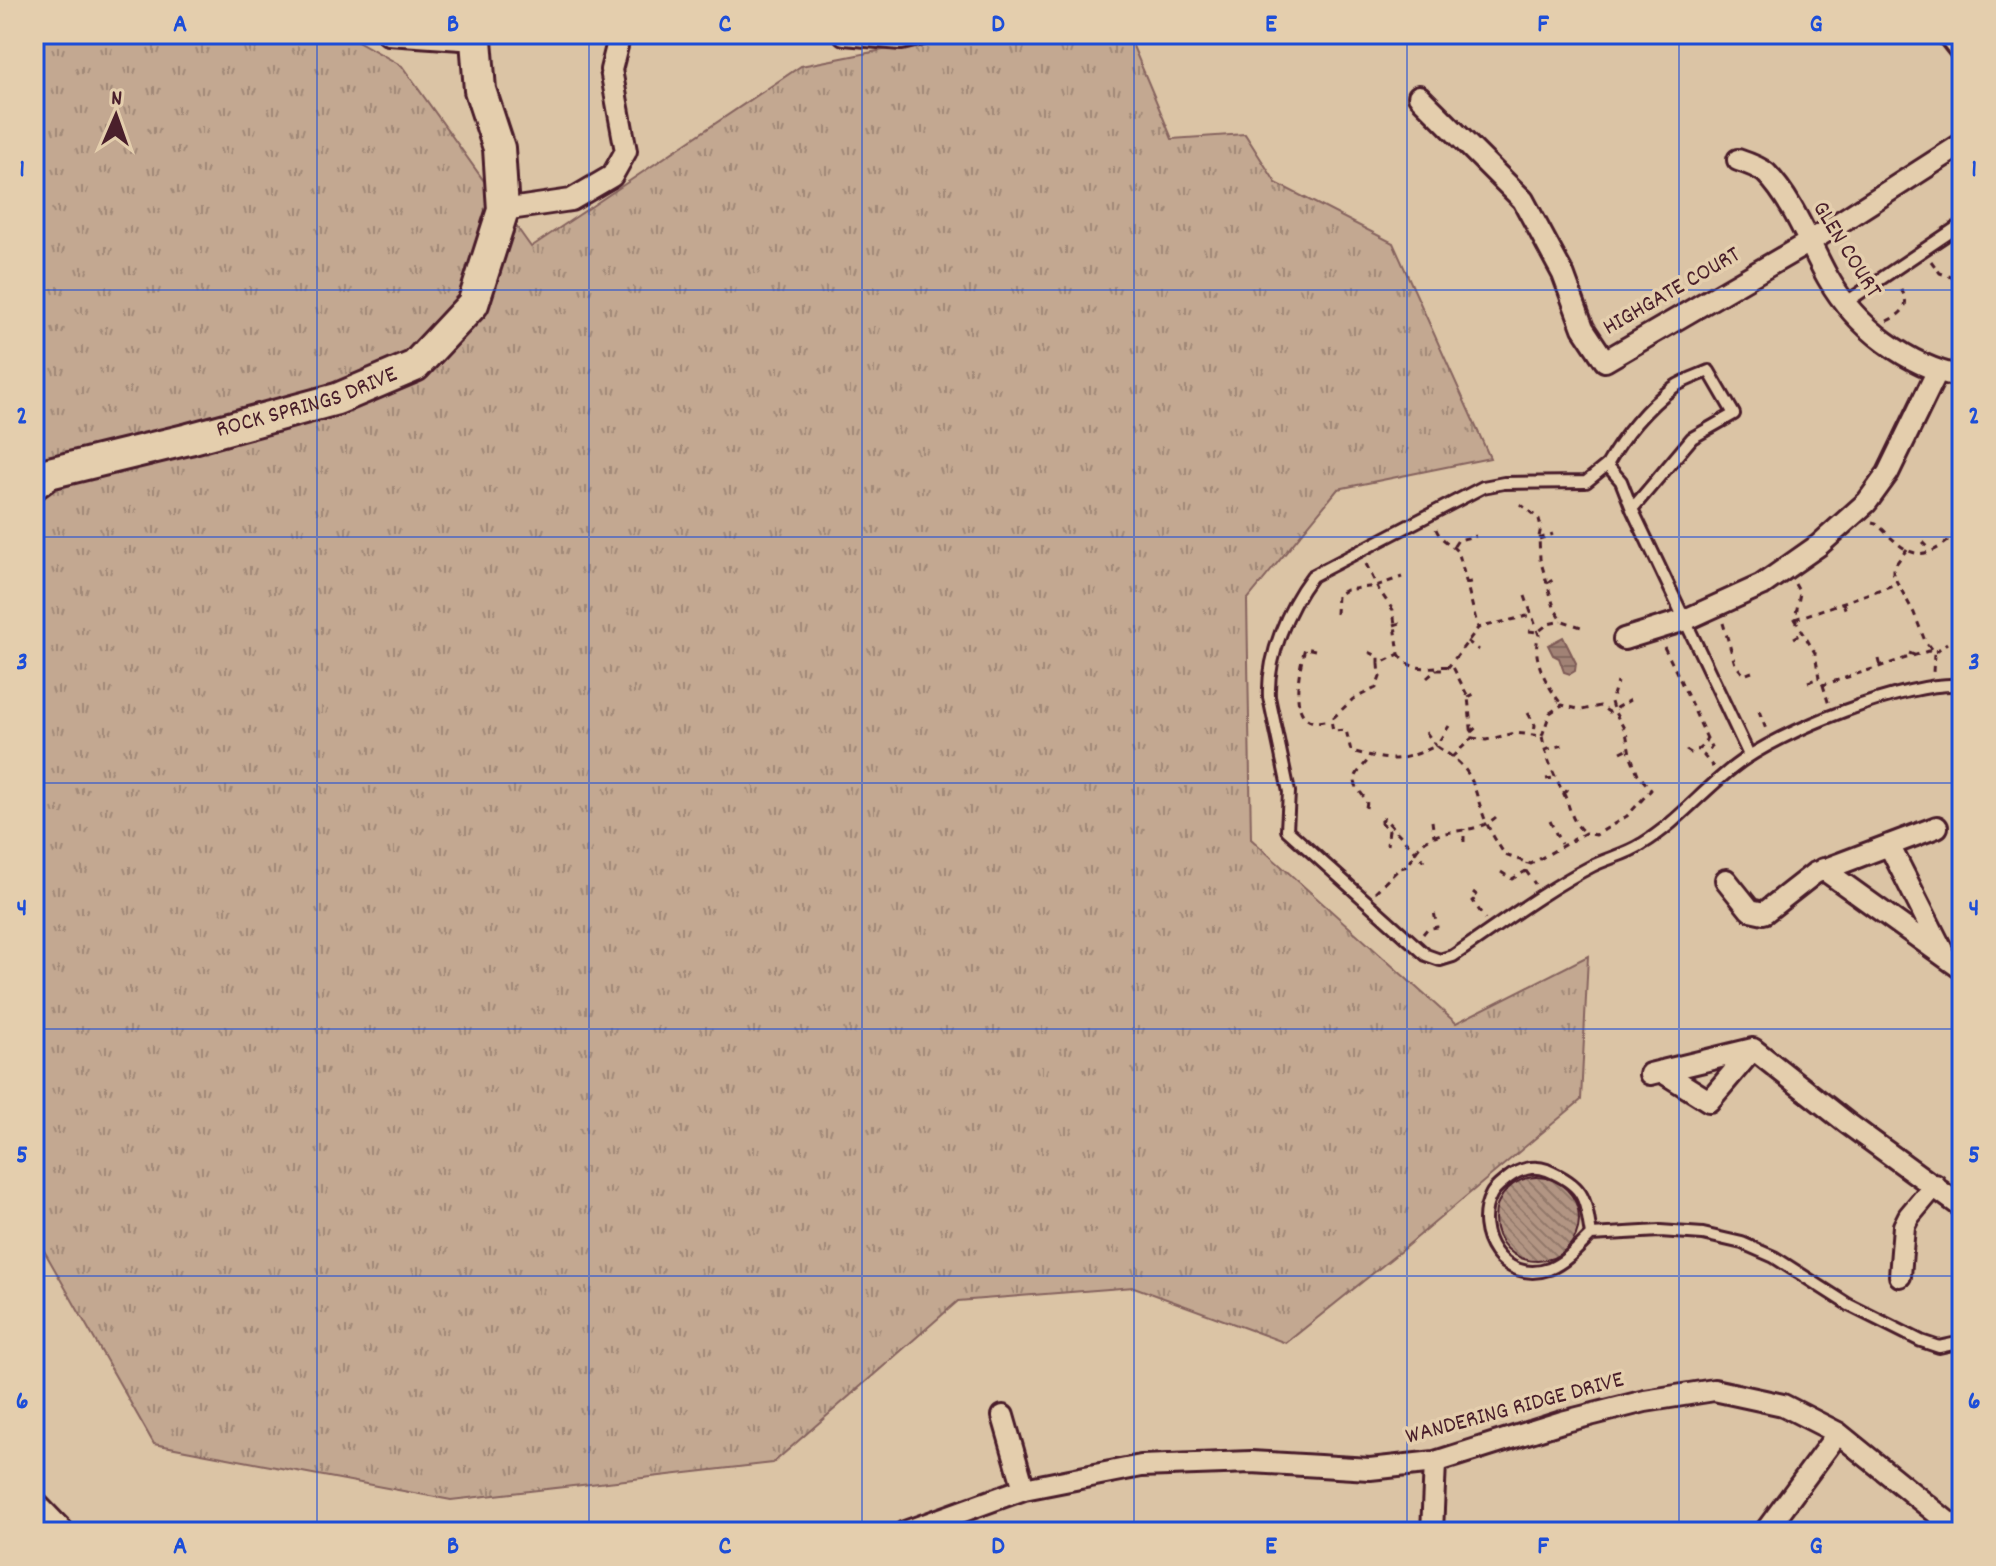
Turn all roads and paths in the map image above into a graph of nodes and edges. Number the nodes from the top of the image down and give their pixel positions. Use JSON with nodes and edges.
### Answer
{"nodes":[{"id":1,"x":388,"y":34,"type":"edge"},
{"id":2,"x":620,"y":34,"type":"edge"},
{"id":3,"x":844,"y":34,"type":"edge"},
{"id":4,"x":922,"y":34,"type":"edge"},
{"id":5,"x":1947,"y":34,"type":"edge"},
{"id":6,"x":477,"y":37,"type":"edge"},
{"id":7,"x":1962,"y":53,"type":"edge"},
{"id":8,"x":1419,"y":96,"type":"dead end"},
{"id":9,"x":1962,"y":144,"type":"edge"},
{"id":10,"x":1738,"y":160,"type":"dead end"},
{"id":11,"x":503,"y":210,"type":"junction"},
{"id":12,"x":1962,"y":224,"type":"edge"},
{"id":13,"x":1811,"y":241,"type":"junction"},
{"id":14,"x":1923,"y":250,"type":"junction"},
{"id":15,"x":1889,"y":274,"type":"junction"},
{"id":16,"x":1954,"y":284,"type":"dead end"},
{"id":17,"x":1845,"y":303,"type":"junction"},
{"id":18,"x":1884,"y":322,"type":"dead end"},
{"id":19,"x":1937,"y":372,"type":"junction"},
{"id":20,"x":1962,"y":377,"type":"edge"},
{"id":21,"x":1962,"y":447,"type":"edge"},
{"id":22,"x":1957,"y":453,"type":"dead end"},
{"id":23,"x":1607,"y":465,"type":"junction"},
{"id":24,"x":34,"y":484,"type":"edge"},
{"id":25,"x":1520,"y":504,"type":"dead end"},
{"id":26,"x":1632,"y":509,"type":"junction"},
{"id":27,"x":1430,"y":515,"type":"junction"},
{"id":28,"x":1869,"y":522,"type":"dead end"},
{"id":29,"x":1962,"y":529,"type":"edge"},
{"id":30,"x":1553,"y":534,"type":"dead end"},
{"id":31,"x":1476,"y":536,"type":"dead end"},
{"id":32,"x":1539,"y":539,"type":"junction"},
{"id":33,"x":1923,"y":542,"type":"dead end"},
{"id":34,"x":1454,"y":546,"type":"junction"},
{"id":35,"x":1907,"y":549,"type":"junction"},
{"id":36,"x":1931,"y":550,"type":"junction"},
{"id":37,"x":1360,"y":552,"type":"junction"},
{"id":38,"x":1461,"y":560,"type":"junction"},
{"id":39,"x":1455,"y":561,"type":"dead end"},
{"id":40,"x":1402,"y":577,"type":"dead end"},
{"id":41,"x":1557,"y":578,"type":"dead end"},
{"id":42,"x":1475,"y":581,"type":"dead end"},
{"id":43,"x":1466,"y":583,"type":"junction"},
{"id":44,"x":1547,"y":583,"type":"junction"},
{"id":45,"x":1795,"y":584,"type":"dead end"},
{"id":46,"x":1896,"y":584,"type":"junction"},
{"id":47,"x":1376,"y":586,"type":"junction"},
{"id":48,"x":1525,"y":596,"type":"dead end"},
{"id":49,"x":1906,"y":597,"type":"junction"},
{"id":50,"x":1463,"y":598,"type":"dead end"},
{"id":51,"x":1470,"y":598,"type":"junction"},
{"id":52,"x":1900,"y":601,"type":"dead end"},
{"id":53,"x":1843,"y":603,"type":"junction"},
{"id":54,"x":1846,"y":611,"type":"dead end"},
{"id":55,"x":1336,"y":614,"type":"dead end"},
{"id":56,"x":1531,"y":615,"type":"junction"},
{"id":57,"x":1795,"y":619,"type":"junction"},
{"id":58,"x":1685,"y":620,"type":"junction"},
{"id":59,"x":1721,"y":620,"type":"dead end"},
{"id":60,"x":1563,"y":621,"type":"junction"},
{"id":61,"x":1403,"y":622,"type":"dead end"},
{"id":62,"x":1394,"y":625,"type":"junction"},
{"id":63,"x":1478,"y":628,"type":"junction"},
{"id":64,"x":1584,"y":628,"type":"dead end"},
{"id":65,"x":1655,"y":630,"type":"junction"},
{"id":66,"x":1529,"y":631,"type":"dead end"},
{"id":67,"x":1538,"y":632,"type":"junction"},
{"id":68,"x":1803,"y":633,"type":"junction"},
{"id":69,"x":1794,"y":638,"type":"dead end"},
{"id":70,"x":1624,"y":639,"type":"dead end"},
{"id":71,"x":1467,"y":641,"type":"junction"},
{"id":72,"x":1947,"y":643,"type":"dead end"},
{"id":73,"x":1315,"y":650,"type":"dead end"},
{"id":74,"x":1479,"y":650,"type":"dead end"},
{"id":75,"x":1369,"y":652,"type":"dead end"},
{"id":76,"x":1909,"y":653,"type":"dead end"},
{"id":77,"x":1934,"y":653,"type":"junction"},
{"id":78,"x":1399,"y":654,"type":"junction"},
{"id":79,"x":1917,"y":656,"type":"junction"},
{"id":80,"x":1879,"y":659,"type":"dead end"},
{"id":81,"x":1379,"y":664,"type":"junction"},
{"id":82,"x":1450,"y":666,"type":"junction"},
{"id":83,"x":1881,"y":667,"type":"junction"},
{"id":84,"x":1677,"y":671,"type":"junction"},
{"id":85,"x":1752,"y":672,"type":"dead end"},
{"id":86,"x":1837,"y":672,"type":"dead end"},
{"id":87,"x":1933,"y":672,"type":"dead end"},
{"id":88,"x":1427,"y":678,"type":"dead end"},
{"id":89,"x":1674,"y":678,"type":"dead end"},
{"id":90,"x":1819,"y":678,"type":"junction"},
{"id":91,"x":1840,"y":679,"type":"junction"},
{"id":92,"x":1617,"y":682,"type":"dead end"},
{"id":93,"x":1808,"y":682,"type":"dead end"},
{"id":94,"x":1962,"y":685,"type":"edge"},
{"id":95,"x":1476,"y":693,"type":"dead end"},
{"id":96,"x":1468,"y":697,"type":"junction"},
{"id":97,"x":1630,"y":700,"type":"dead end"},
{"id":98,"x":1562,"y":705,"type":"junction"},
{"id":99,"x":1613,"y":709,"type":"junction"},
{"id":100,"x":1759,"y":711,"type":"dead end"},
{"id":101,"x":1528,"y":713,"type":"dead end"},
{"id":102,"x":1331,"y":720,"type":"junction"},
{"id":103,"x":1479,"y":725,"type":"dead end"},
{"id":104,"x":1449,"y":726,"type":"dead end"},
{"id":105,"x":1426,"y":732,"type":"dead end"},
{"id":106,"x":1471,"y":732,"type":"junction"},
{"id":107,"x":1534,"y":734,"type":"junction"},
{"id":108,"x":1542,"y":736,"type":"junction"},
{"id":109,"x":1707,"y":737,"type":"junction"},
{"id":110,"x":1472,"y":738,"type":"junction"},
{"id":111,"x":1772,"y":743,"type":"junction"},
{"id":112,"x":1563,"y":745,"type":"dead end"},
{"id":113,"x":1436,"y":746,"type":"junction"},
{"id":114,"x":1629,"y":748,"type":"junction"},
{"id":115,"x":1545,"y":750,"type":"junction"},
{"id":116,"x":1686,"y":750,"type":"dead end"},
{"id":117,"x":1621,"y":752,"type":"dead end"},
{"id":118,"x":1749,"y":755,"type":"junction"},
{"id":119,"x":1452,"y":757,"type":"junction"},
{"id":120,"x":1370,"y":758,"type":"junction"},
{"id":121,"x":1554,"y":778,"type":"junction"},
{"id":122,"x":1721,"y":778,"type":"junction"},
{"id":123,"x":1546,"y":779,"type":"dead end"},
{"id":124,"x":1573,"y":787,"type":"dead end"},
{"id":125,"x":1563,"y":793,"type":"junction"},
{"id":126,"x":1366,"y":808,"type":"dead end"},
{"id":127,"x":1496,"y":817,"type":"dead end"},
{"id":128,"x":1432,"y":821,"type":"dead end"},
{"id":129,"x":1550,"y":821,"type":"dead end"},
{"id":130,"x":1487,"y":825,"type":"junction"},
{"id":131,"x":1937,"y":827,"type":"dead end"},
{"id":132,"x":1464,"y":829,"type":"junction"},
{"id":133,"x":1585,"y":833,"type":"junction"},
{"id":134,"x":1434,"y":836,"type":"junction"},
{"id":135,"x":1464,"y":842,"type":"dead end"},
{"id":136,"x":1561,"y":844,"type":"junction"},
{"id":137,"x":1387,"y":845,"type":"dead end"},
{"id":138,"x":1889,"y":845,"type":"junction"},
{"id":139,"x":1415,"y":851,"type":"junction"},
{"id":140,"x":1424,"y":861,"type":"dead end"},
{"id":141,"x":1527,"y":863,"type":"junction"},
{"id":142,"x":1823,"y":869,"type":"junction"},
{"id":143,"x":1501,"y":872,"type":"dead end"},
{"id":144,"x":1726,"y":880,"type":"dead end"},
{"id":145,"x":1381,"y":886,"type":"dead end"},
{"id":146,"x":1473,"y":892,"type":"dead end"},
{"id":147,"x":1434,"y":912,"type":"dead end"},
{"id":148,"x":1492,"y":930,"type":"junction"},
{"id":149,"x":1414,"y":944,"type":"junction"},
{"id":150,"x":1954,"y":963,"type":"edge"},
{"id":151,"x":1753,"y":1049,"type":"junction"},
{"id":152,"x":1935,"y":1185,"type":"junction"},
{"id":153,"x":1962,"y":1207,"type":"edge"},
{"id":154,"x":1591,"y":1235,"type":"junction"},
{"id":155,"x":1900,"y":1276,"type":"dead end"},
{"id":156,"x":1962,"y":1342,"type":"edge"},
{"id":157,"x":1003,"y":1416,"type":"dead end"},
{"id":158,"x":1838,"y":1433,"type":"junction"},
{"id":159,"x":1435,"y":1462,"type":"junction"},
{"id":160,"x":1024,"y":1489,"type":"junction"},
{"id":161,"x":34,"y":1501,"type":"edge"},
{"id":162,"x":64,"y":1532,"type":"edge"},
{"id":163,"x":905,"y":1532,"type":"edge"},
{"id":164,"x":1432,"y":1532,"type":"edge"},
{"id":165,"x":1765,"y":1532,"type":"edge"},
{"id":166,"x":1960,"y":1532,"type":"edge"}],
"edges":[{"from":1,"to":6,"type":"street"},
{"from":2,"to":11,"type":"street"},
{"from":3,"to":4,"type":"street"},
{"from":5,"to":7,"type":"street"},
{"from":6,"to":11,"type":"street","name":"ROCK SPRINGS DRIVE"},
{"from":8,"to":13,"type":"street","name":"HIGHGATE COURT"},
{"from":9,"to":13,"type":"street","name":"HIGHGATE COURT"},
{"from":10,"to":13,"type":"street","name":"GLEN COURT"},
{"from":11,"to":24,"type":"street","name":"ROCK SPRINGS DRIVE"},
{"from":12,"to":14,"type":"lane"},
{"from":13,"to":17,"type":"street","name":"GLEN COURT"},
{"from":14,"to":15,"type":"lane"},
{"from":14,"to":16,"type":"path"},
{"from":15,"to":17,"type":"lane"},
{"from":15,"to":18,"type":"path"},
{"from":17,"to":19,"type":"street","name":"GLEN COURT"},
{"from":19,"to":20,"type":"street","name":"GLEN COURT"},
{"from":19,"to":58,"type":"street"},
{"from":21,"to":22,"type":"path"},
{"from":23,"to":26,"type":"lane"},
{"from":23,"to":26,"type":"lane"},
{"from":23,"to":27,"type":"lane"},
{"from":25,"to":32,"type":"path"},
{"from":26,"to":58,"type":"lane"},
{"from":27,"to":34,"type":"path"},
{"from":27,"to":37,"type":"lane"},
{"from":28,"to":35,"type":"path"},
{"from":29,"to":36,"type":"path"},
{"from":30,"to":32,"type":"path"},
{"from":31,"to":34,"type":"path"},
{"from":32,"to":44,"type":"path"},
{"from":33,"to":36,"type":"path"},
{"from":34,"to":38,"type":"path"},
{"from":35,"to":36,"type":"path"},
{"from":35,"to":46,"type":"path"},
{"from":37,"to":47,"type":"path"},
{"from":37,"to":149,"type":"lane"},
{"from":38,"to":39,"type":"path"},
{"from":38,"to":43,"type":"path"},
{"from":40,"to":47,"type":"path"},
{"from":41,"to":44,"type":"path"},
{"from":42,"to":43,"type":"path"},
{"from":43,"to":51,"type":"path"},
{"from":44,"to":60,"type":"path"},
{"from":45,"to":57,"type":"path"},
{"from":46,"to":49,"type":"path"},
{"from":46,"to":53,"type":"path"},
{"from":47,"to":55,"type":"path"},
{"from":47,"to":62,"type":"path"},
{"from":48,"to":56,"type":"path"},
{"from":49,"to":52,"type":"path"},
{"from":49,"to":77,"type":"path"},
{"from":50,"to":51,"type":"path"},
{"from":51,"to":63,"type":"path"},
{"from":53,"to":54,"type":"path"},
{"from":53,"to":57,"type":"path"},
{"from":56,"to":63,"type":"path"},
{"from":56,"to":67,"type":"path"},
{"from":57,"to":68,"type":"path"},
{"from":58,"to":65,"type":"street"},
{"from":58,"to":118,"type":"lane"},
{"from":59,"to":85,"type":"path"},
{"from":60,"to":64,"type":"path"},
{"from":60,"to":67,"type":"path"},
{"from":61,"to":62,"type":"path"},
{"from":62,"to":78,"type":"path"},
{"from":63,"to":71,"type":"path"},
{"from":65,"to":70,"type":"street"},
{"from":65,"to":84,"type":"path"},
{"from":66,"to":67,"type":"path"},
{"from":67,"to":98,"type":"path"},
{"from":68,"to":69,"type":"path"},
{"from":68,"to":90,"type":"path"},
{"from":71,"to":74,"type":"path"},
{"from":71,"to":82,"type":"path"},
{"from":72,"to":77,"type":"path"},
{"from":73,"to":102,"type":"path"},
{"from":75,"to":81,"type":"path"},
{"from":76,"to":79,"type":"path"},
{"from":77,"to":79,"type":"path"},
{"from":77,"to":87,"type":"path"},
{"from":78,"to":81,"type":"path"},
{"from":78,"to":82,"type":"path"},
{"from":79,"to":83,"type":"path"},
{"from":80,"to":83,"type":"path"},
{"from":81,"to":102,"type":"path"},
{"from":82,"to":88,"type":"path"},
{"from":82,"to":96,"type":"path"},
{"from":83,"to":91,"type":"path"},
{"from":84,"to":89,"type":"path"},
{"from":84,"to":109,"type":"path"},
{"from":86,"to":91,"type":"path"},
{"from":90,"to":91,"type":"path"},
{"from":90,"to":93,"type":"path"},
{"from":92,"to":99,"type":"path"},
{"from":94,"to":111,"type":"lane"},
{"from":95,"to":96,"type":"path"},
{"from":96,"to":106,"type":"path"},
{"from":97,"to":99,"type":"path"},
{"from":98,"to":99,"type":"path"},
{"from":98,"to":108,"type":"path"},
{"from":99,"to":114,"type":"path"},
{"from":100,"to":111,"type":"path"},
{"from":101,"to":107,"type":"path"},
{"from":102,"to":120,"type":"path"},
{"from":103,"to":106,"type":"path"},
{"from":104,"to":113,"type":"path"},
{"from":105,"to":113,"type":"path"},
{"from":106,"to":110,"type":"path"},
{"from":107,"to":108,"type":"path"},
{"from":107,"to":110,"type":"path"},
{"from":108,"to":115,"type":"path"},
{"from":109,"to":116,"type":"path"},
{"from":109,"to":122,"type":"path"},
{"from":110,"to":119,"type":"path"},
{"from":111,"to":118,"type":"lane"},
{"from":112,"to":115,"type":"path"},
{"from":113,"to":119,"type":"path"},
{"from":113,"to":120,"type":"path"},
{"from":114,"to":117,"type":"path"},
{"from":114,"to":133,"type":"path"},
{"from":115,"to":121,"type":"path"},
{"from":118,"to":122,"type":"lane"},
{"from":119,"to":130,"type":"path"},
{"from":120,"to":126,"type":"path"},
{"from":121,"to":123,"type":"path"},
{"from":121,"to":125,"type":"path"},
{"from":122,"to":148,"type":"lane"},
{"from":124,"to":125,"type":"path"},
{"from":125,"to":133,"type":"path"},
{"from":127,"to":130,"type":"path"},
{"from":128,"to":134,"type":"path"},
{"from":129,"to":136,"type":"path"},
{"from":130,"to":132,"type":"path"},
{"from":130,"to":141,"type":"path"},
{"from":131,"to":138,"type":"street"},
{"from":132,"to":134,"type":"path"},
{"from":132,"to":135,"type":"path"},
{"from":133,"to":136,"type":"path"},
{"from":134,"to":139,"type":"path"},
{"from":136,"to":141,"type":"path"},
{"from":137,"to":139,"type":"path"},
{"from":138,"to":142,"type":"street"},
{"from":138,"to":150,"type":"street"},
{"from":139,"to":140,"type":"path"},
{"from":139,"to":145,"type":"path"},
{"from":141,"to":143,"type":"path"},
{"from":142,"to":144,"type":"street"},
{"from":142,"to":150,"type":"street"},
{"from":146,"to":148,"type":"path"},
{"from":147,"to":149,"type":"path"},
{"from":148,"to":149,"type":"lane"},
{"from":151,"to":151,"type":"street"},
{"from":151,"to":152,"type":"street"},
{"from":152,"to":153,"type":"street"},
{"from":152,"to":155,"type":"street"},
{"from":154,"to":154,"type":"lane"},
{"from":154,"to":156,"type":"lane"},
{"from":157,"to":160,"type":"street"},
{"from":158,"to":159,"type":"street","name":"WANDERING RIDGE DRIVE"},
{"from":158,"to":165,"type":"street"},
{"from":158,"to":166,"type":"street","name":"WANDERING RIDGE DRIVE"},
{"from":159,"to":160,"type":"street","name":"WANDERING RIDGE DRIVE"},
{"from":159,"to":164,"type":"street"},
{"from":160,"to":163,"type":"street","name":"WANDERING RIDGE DRIVE"},
{"from":161,"to":162,"type":"street"}]}
